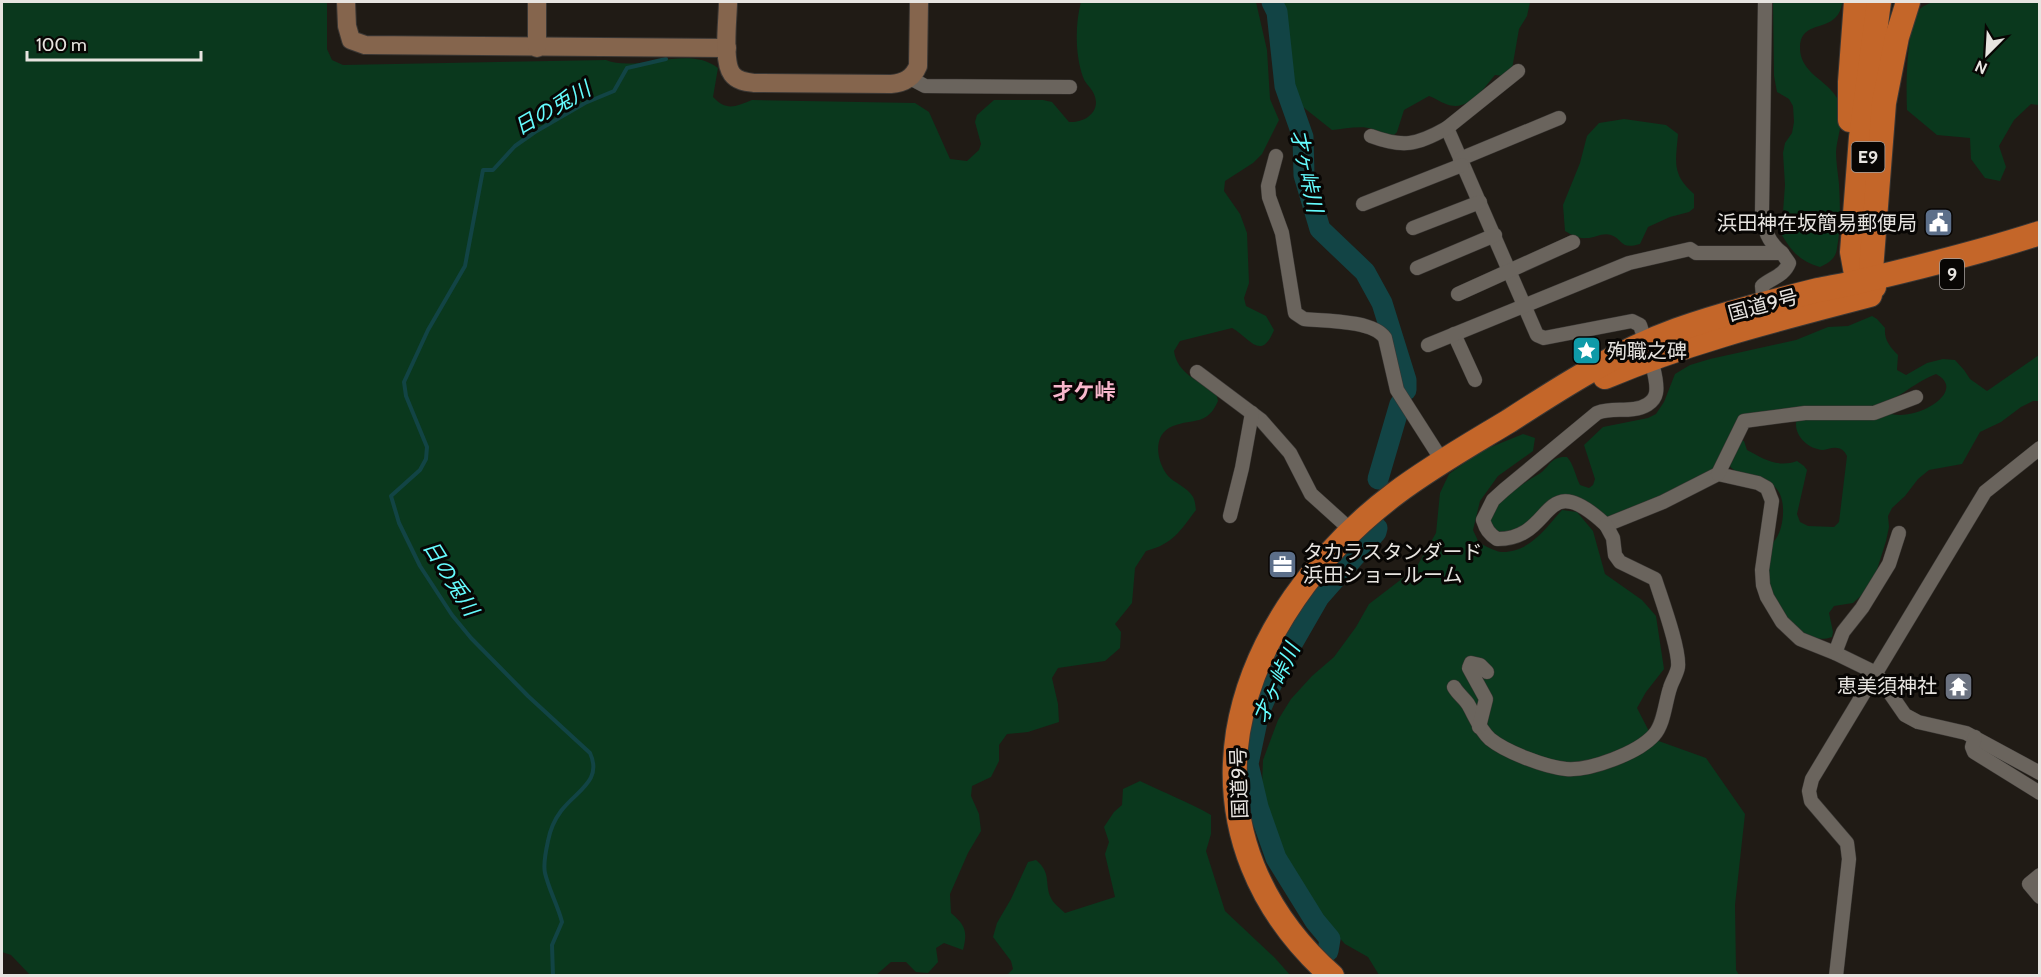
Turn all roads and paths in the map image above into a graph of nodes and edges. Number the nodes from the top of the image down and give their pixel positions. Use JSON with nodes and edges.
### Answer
{"nodes":[{"id":1,"x":346,"y":2,"type":"edge"},
{"id":2,"x":537,"y":2,"type":"edge"},
{"id":3,"x":728,"y":2,"type":"edge"},
{"id":4,"x":919,"y":2,"type":"edge"},
{"id":5,"x":1765,"y":2,"type":"edge"},
{"id":6,"x":1856,"y":2,"type":"edge"},
{"id":7,"x":1879,"y":2,"type":"edge"},
{"id":8,"x":1908,"y":2,"type":"edge"},
{"id":9,"x":1874,"y":33,"type":"junction"},
{"id":10,"x":537,"y":48,"type":"junction"},
{"id":11,"x":727,"y":48,"type":"junction"},
{"id":12,"x":1518,"y":71,"type":"dead end"},
{"id":13,"x":910,"y":78,"type":"junction"},
{"id":14,"x":1070,"y":87,"type":"dead end"},
{"id":15,"x":1559,"y":118,"type":"dead end"},
{"id":16,"x":1447,"y":128,"type":"junction"},
{"id":17,"x":1371,"y":136,"type":"dead end"},
{"id":18,"x":1276,"y":156,"type":"dead end"},
{"id":19,"x":1461,"y":162,"type":"junction"},
{"id":20,"x":1877,"y":198,"type":"junction"},
{"id":21,"x":1480,"y":202,"type":"junction"},
{"id":22,"x":1363,"y":204,"type":"dead end"},
{"id":23,"x":1413,"y":228,"type":"dead end"},
{"id":24,"x":2040,"y":233,"type":"edge"},
{"id":25,"x":1495,"y":235,"type":"junction"},
{"id":26,"x":1574,"y":242,"type":"dead end"},
{"id":27,"x":1852,"y":243,"type":"junction"},
{"id":28,"x":2040,"y":246,"type":"edge"},
{"id":29,"x":1782,"y":253,"type":"junction"},
{"id":30,"x":1926,"y":264,"type":"junction"},
{"id":31,"x":1417,"y":268,"type":"dead end"},
{"id":32,"x":1510,"y":270,"type":"junction"},
{"id":33,"x":1862,"y":289,"type":"junction"},
{"id":34,"x":1819,"y":290,"type":"junction"},
{"id":35,"x":1458,"y":294,"type":"dead end"},
{"id":36,"x":1525,"y":305,"type":"junction"},
{"id":37,"x":1764,"y":305,"type":"junction"},
{"id":38,"x":1454,"y":334,"type":"junction"},
{"id":39,"x":1428,"y":345,"type":"dead end"},
{"id":40,"x":1648,"y":351,"type":"junction"},
{"id":41,"x":1197,"y":372,"type":"dead end"},
{"id":42,"x":1475,"y":380,"type":"dead end"},
{"id":43,"x":1916,"y":397,"type":"dead end"},
{"id":44,"x":1252,"y":413,"type":"junction"},
{"id":45,"x":2040,"y":448,"type":"edge"},
{"id":46,"x":1443,"y":462,"type":"junction"},
{"id":47,"x":1718,"y":474,"type":"junction"},
{"id":48,"x":1230,"y":516,"type":"dead end"},
{"id":49,"x":1606,"y":525,"type":"junction"},
{"id":50,"x":1352,"y":531,"type":"junction"},
{"id":51,"x":1899,"y":533,"type":"dead end"},
{"id":52,"x":1835,"y":653,"type":"junction"},
{"id":53,"x":1487,"y":672,"type":"dead end"},
{"id":54,"x":1876,"y":674,"type":"junction"},
{"id":55,"x":1454,"y":687,"type":"dead end"},
{"id":56,"x":1479,"y":727,"type":"junction"},
{"id":57,"x":1975,"y":737,"type":"junction"},
{"id":58,"x":2040,"y":773,"type":"edge"},
{"id":59,"x":2040,"y":794,"type":"edge"},
{"id":60,"x":2040,"y":875,"type":"edge"},
{"id":61,"x":2040,"y":897,"type":"edge"},
{"id":62,"x":1332,"y":975,"type":"edge"},
{"id":63,"x":1836,"y":975,"type":"edge"}],
"edges":[{"from":1,"to":10,"type":"street"},
{"from":2,"to":10,"type":"street"},
{"from":3,"to":11,"type":"street"},
{"from":4,"to":13,"type":"street"},
{"from":5,"to":29,"type":"street"},
{"from":6,"to":27,"type":"highway"},
{"from":7,"to":9,"type":"highway","number":"E9"},
{"from":8,"to":20,"type":"highway"},
{"from":9,"to":27,"type":"highway","number":"E9"},
{"from":9,"to":33,"type":"highway","number":"E9"},
{"from":10,"to":11,"type":"street"},
{"from":11,"to":13,"type":"street"},
{"from":12,"to":16,"type":"street"},
{"from":13,"to":14,"type":"street"},
{"from":15,"to":19,"type":"street"},
{"from":16,"to":17,"type":"street"},
{"from":16,"to":19,"type":"street"},
{"from":18,"to":46,"type":"street"},
{"from":19,"to":21,"type":"street"},
{"from":19,"to":22,"type":"street"},
{"from":20,"to":30,"type":"highway"},
{"from":20,"to":33,"type":"highway"},
{"from":21,"to":23,"type":"street"},
{"from":21,"to":25,"type":"street"},
{"from":24,"to":30,"type":"highway","name":"国道9号","number":"9"},
{"from":25,"to":31,"type":"street"},
{"from":25,"to":32,"type":"street"},
{"from":26,"to":32,"type":"street"},
{"from":27,"to":33,"type":"highway"},
{"from":27,"to":34,"type":"highway"},
{"from":28,"to":33,"type":"highway","name":"国道9号","number":"9"},
{"from":29,"to":36,"type":"street"},
{"from":29,"to":37,"type":"street"},
{"from":30,"to":33,"type":"highway","name":"国道9号","number":"9"},
{"from":32,"to":35,"type":"street"},
{"from":32,"to":36,"type":"street"},
{"from":33,"to":34,"type":"highway","name":"国道9号","number":"9"},
{"from":33,"to":40,"type":"highway","name":"国道9号","number":"9"},
{"from":34,"to":37,"type":"highway","name":"国道9号","number":"9"},
{"from":36,"to":38,"type":"street"},
{"from":36,"to":40,"type":"street"},
{"from":37,"to":40,"type":"highway","name":"国道9号","number":"9"},
{"from":38,"to":39,"type":"street"},
{"from":38,"to":42,"type":"street"},
{"from":40,"to":46,"type":"highway","name":"国道9号","number":"9"},
{"from":40,"to":49,"type":"street"},
{"from":41,"to":44,"type":"street"},
{"from":43,"to":47,"type":"street"},
{"from":44,"to":48,"type":"street"},
{"from":44,"to":50,"type":"street"},
{"from":45,"to":54,"type":"street"},
{"from":46,"to":50,"type":"highway","name":"国道9号","number":"9"},
{"from":47,"to":49,"type":"street"},
{"from":47,"to":52,"type":"street"},
{"from":49,"to":56,"type":"street"},
{"from":50,"to":62,"type":"highway","name":"国道9号","number":"9"},
{"from":51,"to":52,"type":"street"},
{"from":52,"to":54,"type":"street"},
{"from":53,"to":56,"type":"street"},
{"from":54,"to":57,"type":"street"},
{"from":54,"to":63,"type":"street"},
{"from":55,"to":56,"type":"street"},
{"from":57,"to":58,"type":"street"},
{"from":57,"to":59,"type":"street"},
{"from":60,"to":61,"type":"street"}]}
